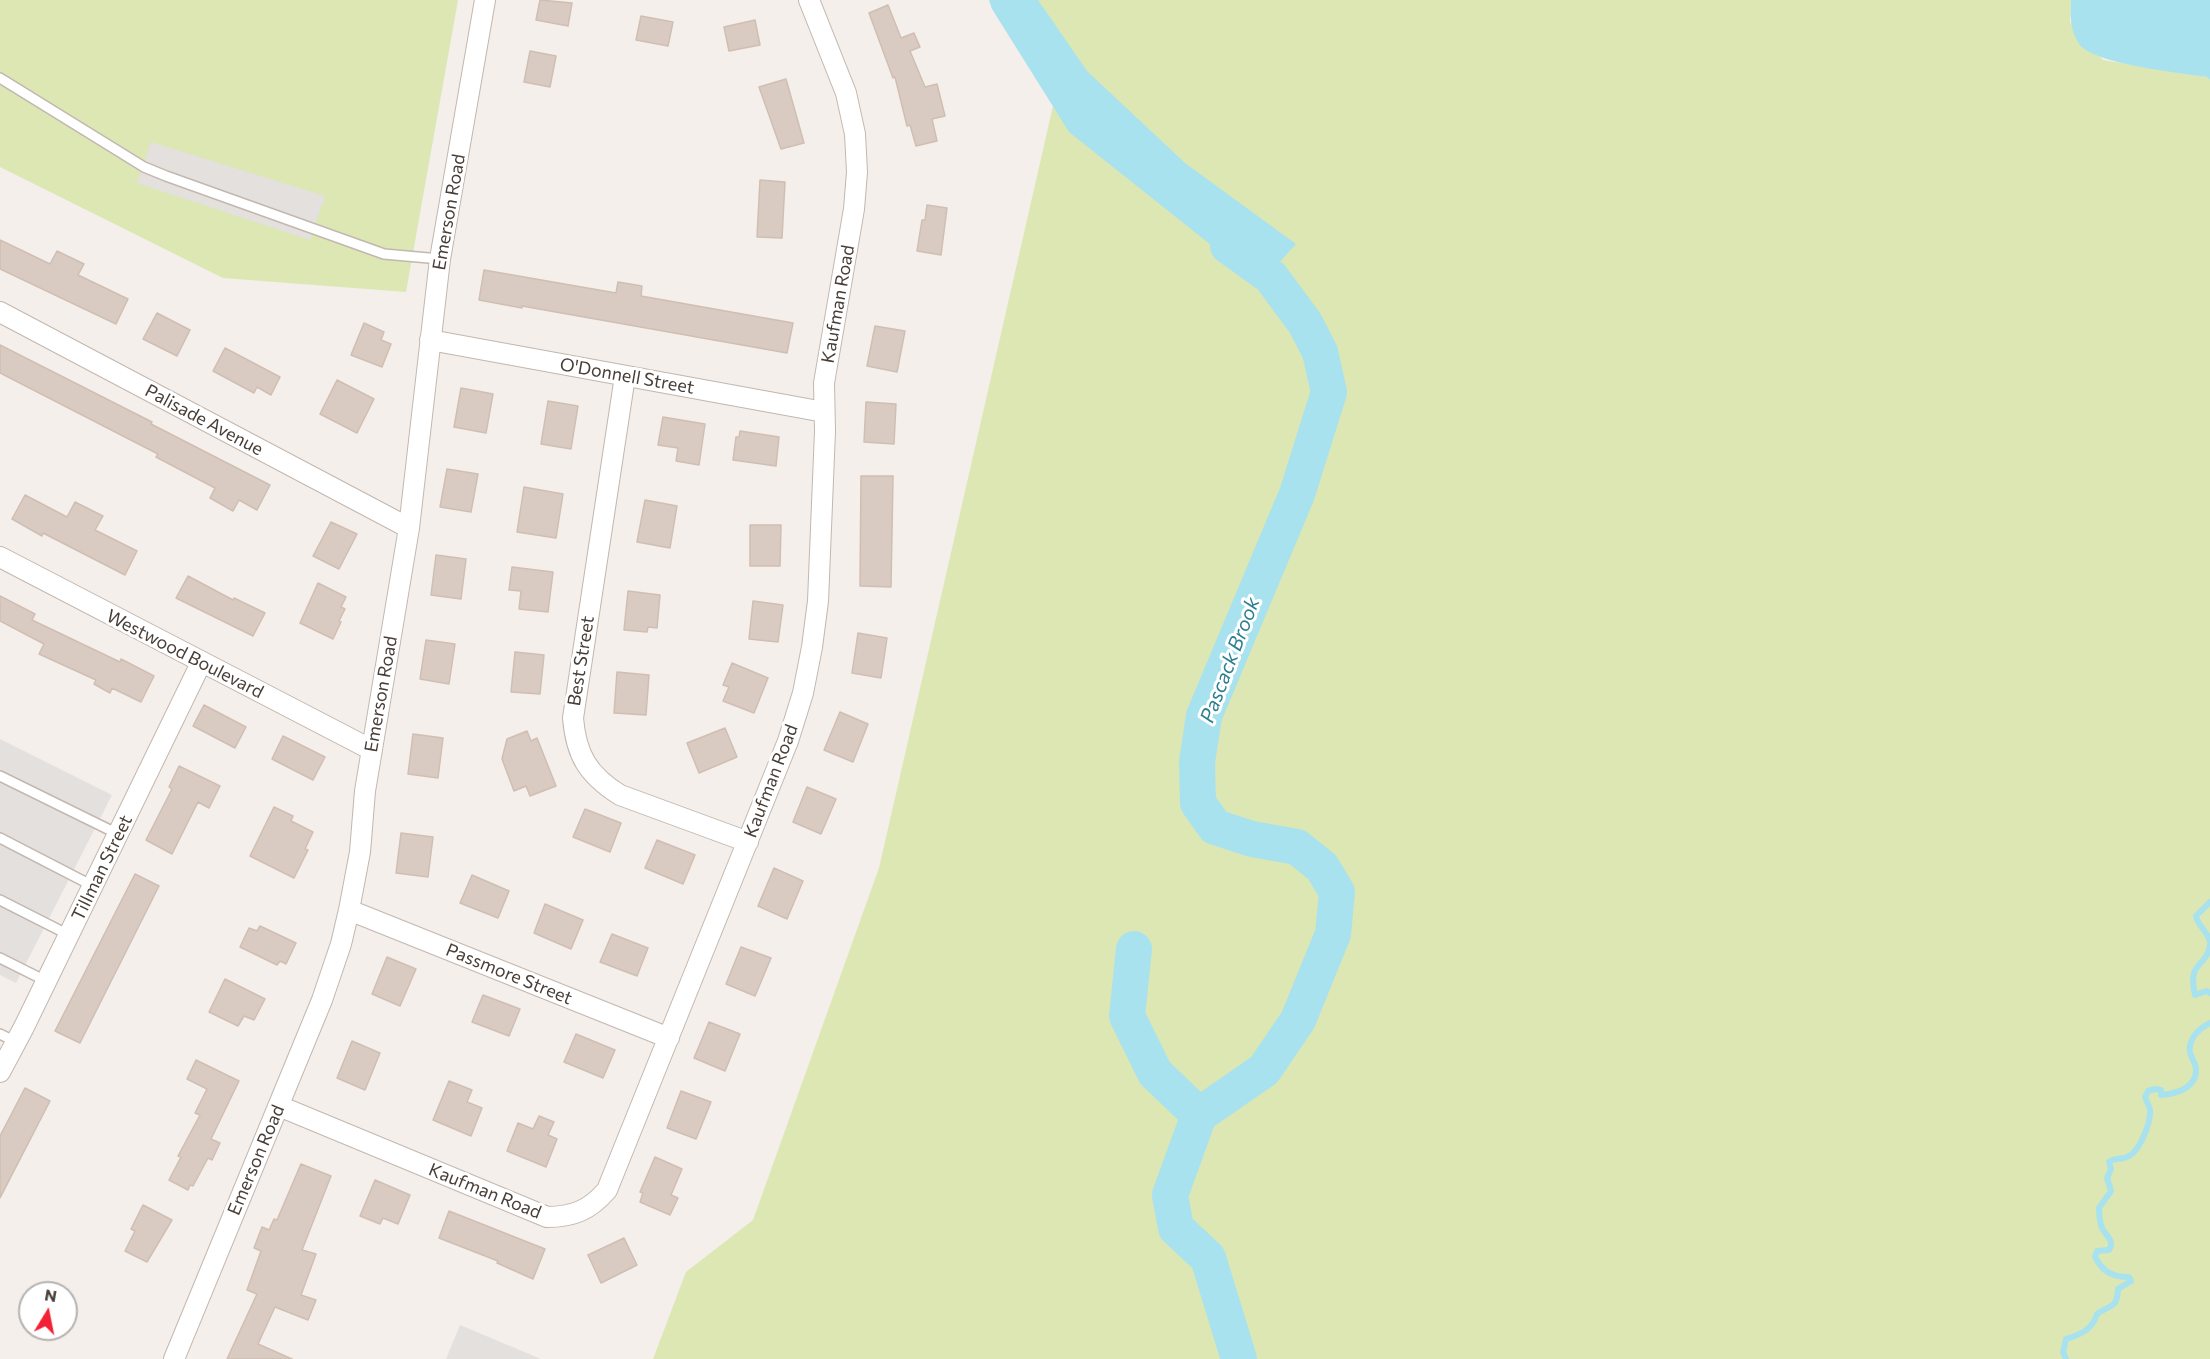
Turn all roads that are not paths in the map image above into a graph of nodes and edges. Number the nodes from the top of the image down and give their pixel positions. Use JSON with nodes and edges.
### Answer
{"nodes":[{"id":1,"x":485,"y":0,"type":"edge"},
{"id":2,"x":808,"y":0,"type":"edge"},
{"id":3,"x":0,"y":78,"type":"edge"},
{"id":4,"x":440,"y":259,"type":"junction"},
{"id":5,"x":0,"y":312,"type":"edge"},
{"id":6,"x":430,"y":340,"type":"junction"},
{"id":7,"x":625,"y":376,"type":"junction"},
{"id":8,"x":824,"y":412,"type":"junction"},
{"id":9,"x":409,"y":528,"type":"junction"},
{"id":10,"x":0,"y":557,"type":"edge"},
{"id":11,"x":201,"y":663,"type":"junction"},
{"id":12,"x":372,"y":750,"type":"junction"},
{"id":13,"x":0,"y":776,"type":"edge"},
{"id":14,"x":118,"y":834,"type":"junction"},
{"id":15,"x":0,"y":838,"type":"edge"},
{"id":16,"x":748,"y":842,"type":"junction"},
{"id":17,"x":93,"y":886,"type":"junction"},
{"id":18,"x":0,"y":900,"type":"edge"},
{"id":19,"x":349,"y":910,"type":"junction"},
{"id":20,"x":69,"y":934,"type":"junction"},
{"id":21,"x":0,"y":958,"type":"edge"},
{"id":22,"x":46,"y":981,"type":"junction"},
{"id":23,"x":8,"y":1038,"type":"edge"},
{"id":24,"x":669,"y":1038,"type":"junction"},
{"id":25,"x":0,"y":1072,"type":"edge"},
{"id":26,"x":279,"y":1106,"type":"junction"},
{"id":27,"x":174,"y":1359,"type":"edge"}],
"edges":[{"from":1,"to":4,"type":"street","name":"Emerson Road"},
{"from":2,"to":8,"type":"street","name":"Kaufman Road"},
{"from":3,"to":4,"type":"lane"},
{"from":4,"to":6,"type":"street","name":"Emerson Road"},
{"from":5,"to":9,"type":"street","name":"Palisade Avenue"},
{"from":6,"to":7,"type":"street","name":"O'Donnell Street"},
{"from":6,"to":9,"type":"street","name":"Emerson Road"},
{"from":7,"to":8,"type":"street","name":"O'Donnell Street"},
{"from":7,"to":16,"type":"street","name":"Best Street"},
{"from":8,"to":16,"type":"street","name":"Kaufman Road"},
{"from":9,"to":12,"type":"street","name":"Emerson Road"},
{"from":10,"to":11,"type":"street","name":"Westwood Boulevard"},
{"from":11,"to":12,"type":"street","name":"Westwood Boulevard"},
{"from":11,"to":14,"type":"street","name":"Tillman Street"},
{"from":12,"to":19,"type":"street","name":"Emerson Road"},
{"from":13,"to":14,"type":"lane"},
{"from":14,"to":17,"type":"street","name":"Tillman Street"},
{"from":15,"to":17,"type":"lane"},
{"from":16,"to":24,"type":"street","name":"Kaufman Road"},
{"from":17,"to":20,"type":"street","name":"Tillman Street"},
{"from":18,"to":20,"type":"lane"},
{"from":19,"to":24,"type":"street","name":"Passmore Street"},
{"from":19,"to":26,"type":"street","name":"Emerson Road"},
{"from":20,"to":22,"type":"street","name":"Tillman Street"},
{"from":21,"to":22,"type":"lane"},
{"from":22,"to":23,"type":"street","name":"Tillman Street"},
{"from":23,"to":25,"type":"street","name":"Tillman Street"},
{"from":24,"to":26,"type":"street","name":"Kaufman Road"},
{"from":26,"to":27,"type":"street","name":"Emerson Road"}]}
